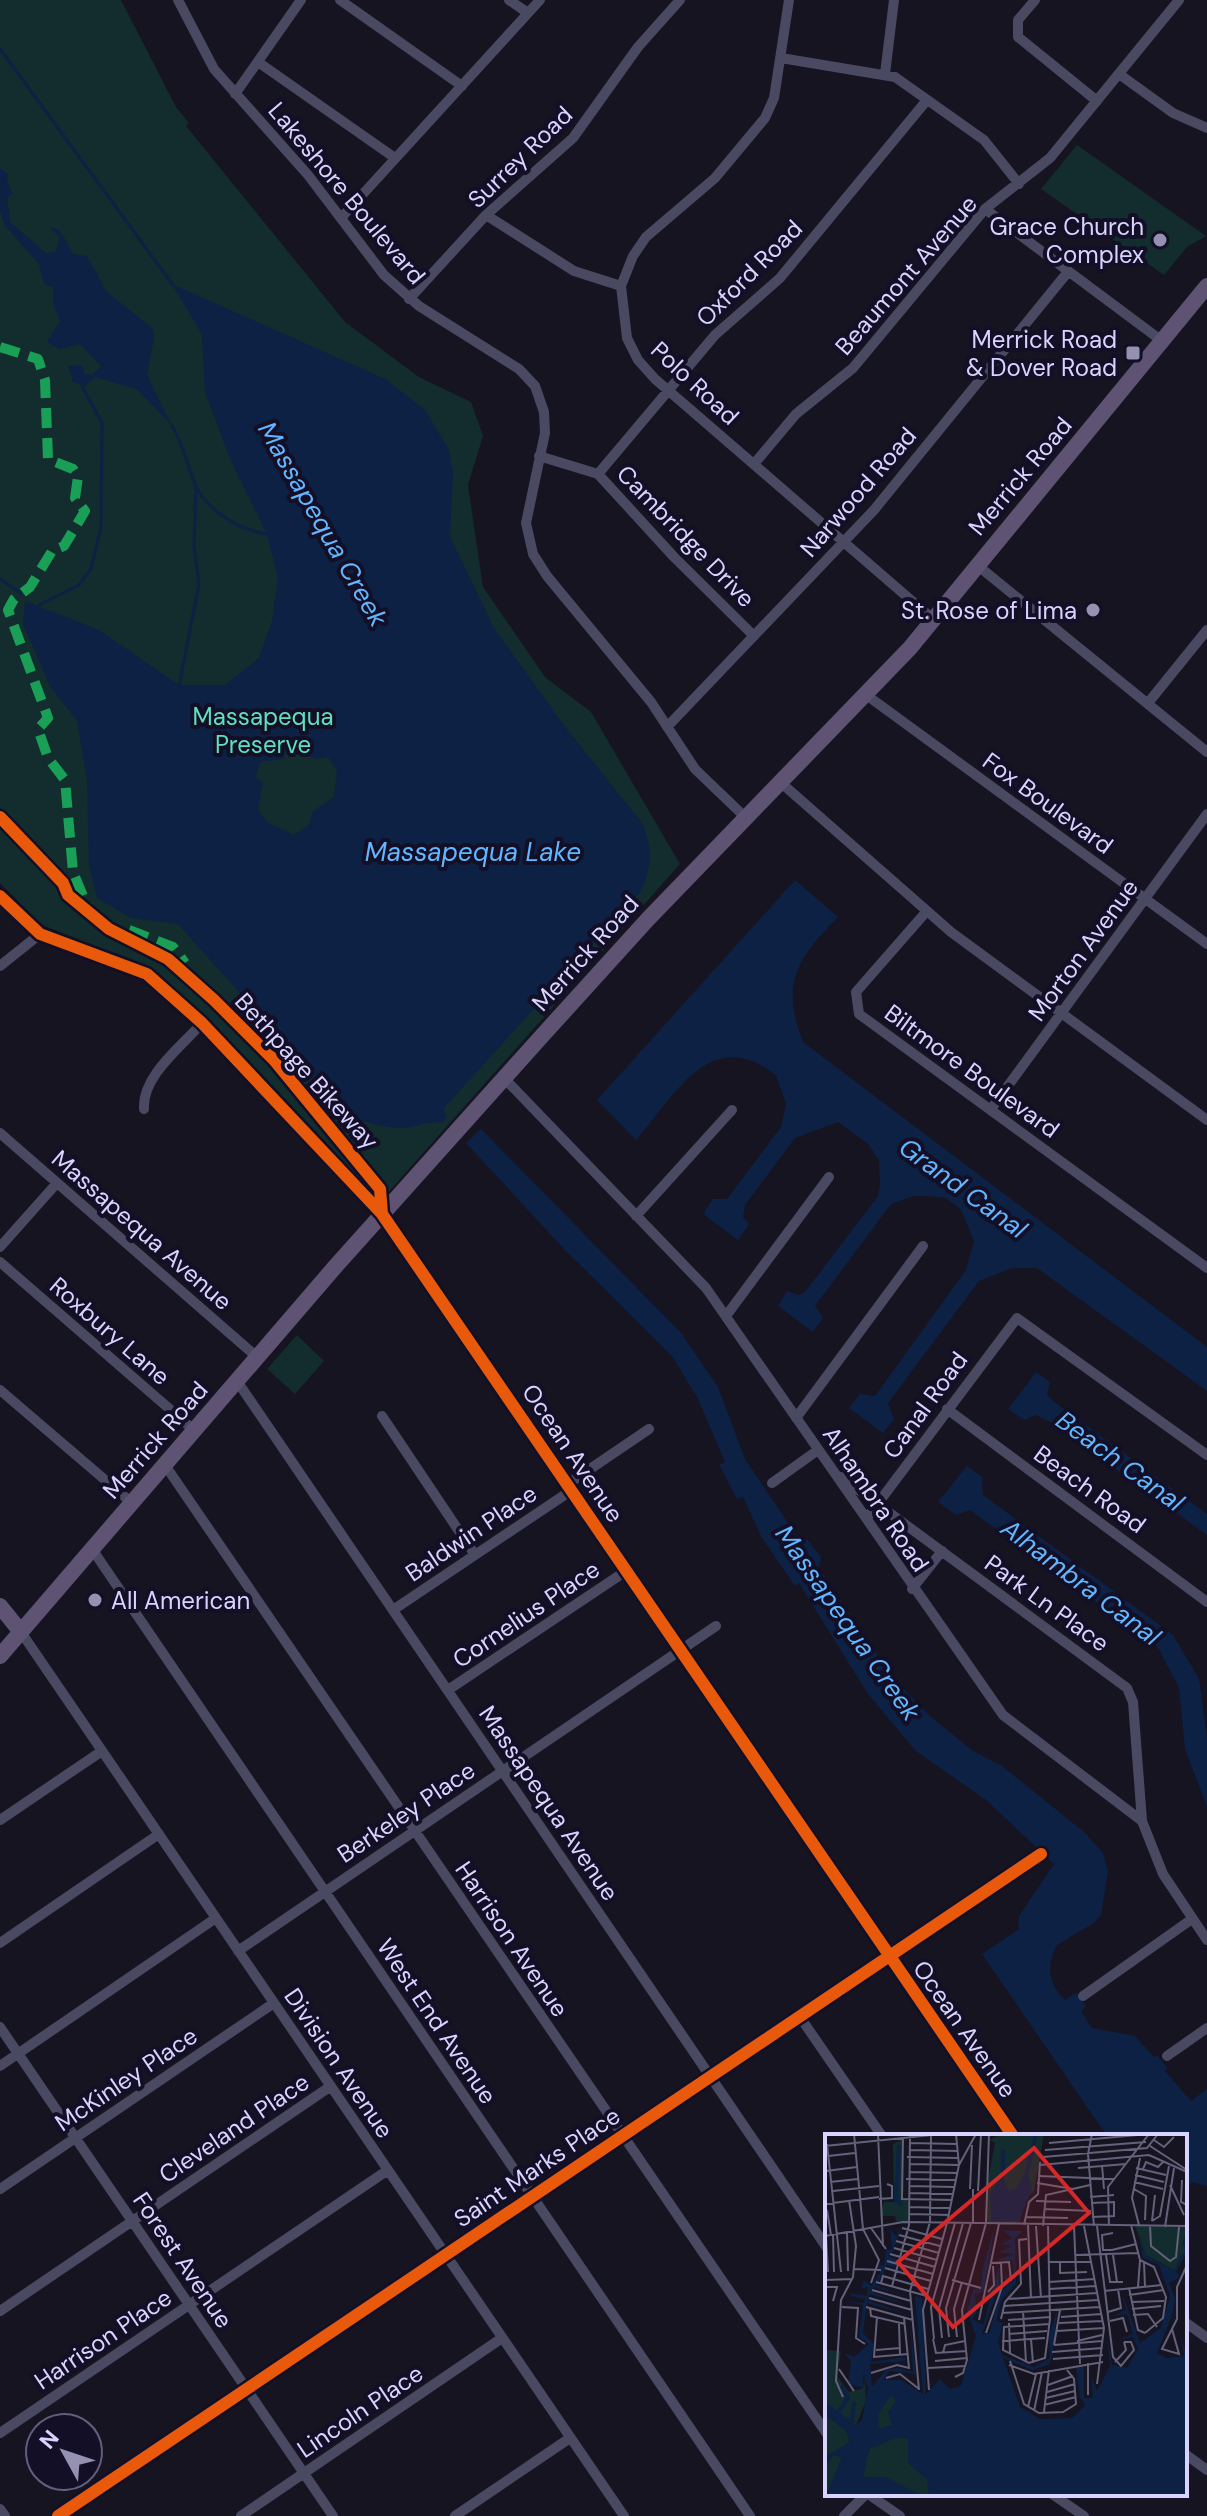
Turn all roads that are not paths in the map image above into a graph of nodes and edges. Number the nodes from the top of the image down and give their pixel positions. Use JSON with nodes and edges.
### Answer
{"nodes":[{"id":1,"x":301,"y":0,"type":"edge"},
{"id":2,"x":340,"y":0,"type":"edge"},
{"id":3,"x":509,"y":0,"type":"edge"},
{"id":4,"x":540,"y":0,"type":"edge"},
{"id":5,"x":789,"y":0,"type":"edge"},
{"id":6,"x":894,"y":0,"type":"edge"},
{"id":7,"x":1035,"y":0,"type":"edge"},
{"id":8,"x":1179,"y":0,"type":"edge"},
{"id":9,"x":180,"y":1,"type":"edge"},
{"id":10,"x":673,"y":3,"type":"edge"},
{"id":11,"x":528,"y":13,"type":"junction"},
{"id":12,"x":781,"y":58,"type":"junction"},
{"id":13,"x":258,"y":62,"type":"junction"},
{"id":14,"x":885,"y":74,"type":"junction"},
{"id":15,"x":1119,"y":74,"type":"junction"},
{"id":16,"x":462,"y":86,"type":"junction"},
{"id":17,"x":235,"y":94,"type":"junction"},
{"id":18,"x":927,"y":100,"type":"junction"},
{"id":19,"x":1097,"y":101,"type":"junction"},
{"id":20,"x":1207,"y":128,"type":"edge"},
{"id":21,"x":395,"y":158,"type":"junction"},
{"id":22,"x":1019,"y":184,"type":"junction"},
{"id":23,"x":985,"y":209,"type":"junction"},
{"id":24,"x":486,"y":215,"type":"junction"},
{"id":25,"x":341,"y":218,"type":"junction"},
{"id":26,"x":1067,"y":273,"type":"junction"},
{"id":27,"x":621,"y":286,"type":"junction"},
{"id":28,"x":1207,"y":286,"type":"edge"},
{"id":29,"x":409,"y":299,"type":"junction"},
{"id":30,"x":1162,"y":341,"type":"junction"},
{"id":31,"x":668,"y":390,"type":"junction"},
{"id":32,"x":539,"y":456,"type":"junction"},
{"id":33,"x":754,"y":464,"type":"junction"},
{"id":34,"x":598,"y":474,"type":"junction"},
{"id":35,"x":844,"y":543,"type":"junction"},
{"id":36,"x":977,"y":565,"type":"junction"},
{"id":37,"x":934,"y":620,"type":"junction"},
{"id":38,"x":1207,"y":630,"type":"edge"},
{"id":39,"x":754,"y":636,"type":"junction"},
{"id":40,"x":865,"y":694,"type":"junction"},
{"id":41,"x":1148,"y":703,"type":"junction"},
{"id":42,"x":667,"y":727,"type":"junction"},
{"id":43,"x":1207,"y":752,"type":"edge"},
{"id":44,"x":779,"y":781,"type":"junction"},
{"id":45,"x":1207,"y":814,"type":"edge"},
{"id":46,"x":745,"y":817,"type":"junction"},
{"id":47,"x":0,"y":896,"type":"edge"},
{"id":48,"x":1145,"y":898,"type":"junction"},
{"id":49,"x":926,"y":912,"type":"junction"},
{"id":50,"x":40,"y":934,"type":"junction"},
{"id":51,"x":1207,"y":944,"type":"edge"},
{"id":52,"x":0,"y":966,"type":"edge"},
{"id":53,"x":1061,"y":1013,"type":"junction"},
{"id":54,"x":202,"y":1023,"type":"junction"},
{"id":55,"x":504,"y":1078,"type":"junction"},
{"id":56,"x":144,"y":1109,"type":"dead end"},
{"id":57,"x":991,"y":1109,"type":"junction"},
{"id":58,"x":732,"y":1110,"type":"dead end"},
{"id":59,"x":1207,"y":1120,"type":"edge"},
{"id":60,"x":0,"y":1133,"type":"edge"},
{"id":61,"x":829,"y":1177,"type":"dead end"},
{"id":62,"x":57,"y":1183,"type":"junction"},
{"id":63,"x":382,"y":1214,"type":"junction"},
{"id":64,"x":636,"y":1216,"type":"junction"},
{"id":65,"x":923,"y":1246,"type":"dead end"},
{"id":66,"x":0,"y":1247,"type":"edge"},
{"id":67,"x":0,"y":1262,"type":"edge"},
{"id":68,"x":1207,"y":1268,"type":"edge"},
{"id":69,"x":726,"y":1316,"type":"junction"},
{"id":70,"x":258,"y":1358,"type":"junction"},
{"id":71,"x":237,"y":1381,"type":"junction"},
{"id":72,"x":0,"y":1390,"type":"edge"},
{"id":73,"x":947,"y":1409,"type":"junction"},
{"id":74,"x":382,"y":1416,"type":"dead end"},
{"id":75,"x":796,"y":1418,"type":"junction"},
{"id":76,"x":649,"y":1429,"type":"dead end"},
{"id":77,"x":195,"y":1431,"type":"junction"},
{"id":78,"x":818,"y":1450,"type":"junction"},
{"id":79,"x":1207,"y":1455,"type":"edge"},
{"id":80,"x":165,"y":1465,"type":"junction"},
{"id":81,"x":833,"y":1472,"type":"junction"},
{"id":82,"x":772,"y":1483,"type":"dead end"},
{"id":83,"x":570,"y":1487,"type":"junction"},
{"id":84,"x":132,"y":1503,"type":"junction"},
{"id":85,"x":877,"y":1504,"type":"junction"},
{"id":86,"x":867,"y":1518,"type":"junction"},
{"id":87,"x":92,"y":1549,"type":"junction"},
{"id":88,"x":942,"y":1551,"type":"junction"},
{"id":89,"x":475,"y":1555,"type":"junction"},
{"id":90,"x":626,"y":1571,"type":"junction"},
{"id":91,"x":912,"y":1589,"type":"junction"},
{"id":92,"x":1207,"y":1602,"type":"edge"},
{"id":93,"x":0,"y":1606,"type":"edge"},
{"id":94,"x":393,"y":1610,"type":"junction"},
{"id":95,"x":716,"y":1626,"type":"dead end"},
{"id":96,"x":21,"y":1632,"type":"junction"},
{"id":97,"x":680,"y":1650,"type":"junction"},
{"id":98,"x":0,"y":1656,"type":"edge"},
{"id":99,"x":448,"y":1690,"type":"junction"},
{"id":100,"x":102,"y":1751,"type":"junction"},
{"id":101,"x":503,"y":1771,"type":"junction"},
{"id":102,"x":0,"y":1820,"type":"edge"},
{"id":103,"x":1142,"y":1821,"type":"junction"},
{"id":104,"x":415,"y":1831,"type":"junction"},
{"id":105,"x":159,"y":1834,"type":"junction"},
{"id":106,"x":1041,"y":1854,"type":"dead end"},
{"id":107,"x":325,"y":1892,"type":"junction"},
{"id":108,"x":216,"y":1918,"type":"junction"},
{"id":109,"x":1192,"y":1919,"type":"junction"},
{"id":110,"x":1207,"y":1940,"type":"edge"},
{"id":111,"x":0,"y":1943,"type":"edge"},
{"id":112,"x":238,"y":1951,"type":"junction"},
{"id":113,"x":889,"y":1957,"type":"junction"},
{"id":114,"x":1083,"y":1996,"type":"dead end"},
{"id":115,"x":274,"y":2003,"type":"junction"},
{"id":116,"x":800,"y":2017,"type":"junction"},
{"id":117,"x":0,"y":2027,"type":"edge"},
{"id":118,"x":1207,"y":2028,"type":"edge"},
{"id":119,"x":18,"y":2054,"type":"junction"},
{"id":120,"x":1167,"y":2056,"type":"dead end"},
{"id":121,"x":0,"y":2066,"type":"edge"},
{"id":122,"x":711,"y":2077,"type":"junction"},
{"id":123,"x":331,"y":2086,"type":"junction"},
{"id":124,"x":881,"y":2134,"type":"edge"},
{"id":125,"x":1012,"y":2134,"type":"edge"},
{"id":126,"x":623,"y":2136,"type":"junction"},
{"id":127,"x":75,"y":2138,"type":"junction"},
{"id":128,"x":388,"y":2170,"type":"junction"},
{"id":129,"x":0,"y":2189,"type":"edge"},
{"id":130,"x":532,"y":2197,"type":"junction"},
{"id":131,"x":132,"y":2221,"type":"junction"},
{"id":132,"x":825,"y":2245,"type":"edge"},
{"id":133,"x":446,"y":2255,"type":"junction"},
{"id":134,"x":189,"y":2305,"type":"junction"},
{"id":135,"x":0,"y":2311,"type":"edge"},
{"id":136,"x":1187,"y":2323,"type":"edge"},
{"id":137,"x":502,"y":2338,"type":"junction"},
{"id":138,"x":1207,"y":2338,"type":"edge"},
{"id":139,"x":246,"y":2389,"type":"junction"},
{"id":140,"x":825,"y":2431,"type":"edge"},
{"id":141,"x":0,"y":2433,"type":"edge"},
{"id":142,"x":570,"y":2438,"type":"junction"},
{"id":143,"x":1187,"y":2455,"type":"edge"},
{"id":144,"x":1207,"y":2470,"type":"edge"},
{"id":145,"x":304,"y":2473,"type":"junction"},
{"id":146,"x":865,"y":2496,"type":"edge"},
{"id":147,"x":870,"y":2496,"type":"edge"},
{"id":148,"x":1055,"y":2496,"type":"edge"},
{"id":149,"x":0,"y":2509,"type":"edge"},
{"id":150,"x":5,"y":2516,"type":"edge"},
{"id":151,"x":58,"y":2516,"type":"edge"},
{"id":152,"x":241,"y":2516,"type":"edge"},
{"id":153,"x":333,"y":2516,"type":"edge"},
{"id":154,"x":455,"y":2516,"type":"edge"},
{"id":155,"x":624,"y":2516,"type":"edge"},
{"id":156,"x":750,"y":2516,"type":"edge"},
{"id":157,"x":844,"y":2516,"type":"edge"},
{"id":158,"x":900,"y":2516,"type":"edge"},
{"id":159,"x":1084,"y":2516,"type":"edge"}],
"edges":[{"from":1,"to":13,"type":"street"},
{"from":2,"to":16,"type":"street"},
{"from":3,"to":11,"type":"street"},
{"from":4,"to":11,"type":"street"},
{"from":5,"to":12,"type":"street","name":"Polo Road"},
{"from":6,"to":14,"type":"street"},
{"from":7,"to":19,"type":"street"},
{"from":8,"to":15,"type":"street","name":"Beaumont Avenue"},
{"from":9,"to":17,"type":"street","name":"Lakeshore Boulevard"},
{"from":10,"to":24,"type":"street","name":"Surrey Road"},
{"from":11,"to":16,"type":"street"},
{"from":12,"to":14,"type":"street"},
{"from":12,"to":27,"type":"street","name":"Polo Road"},
{"from":13,"to":17,"type":"street"},
{"from":13,"to":21,"type":"street"},
{"from":14,"to":18,"type":"street"},
{"from":15,"to":19,"type":"street","name":"Beaumont Avenue"},
{"from":15,"to":20,"type":"street"},
{"from":16,"to":21,"type":"street"},
{"from":17,"to":25,"type":"street","name":"Lakeshore Boulevard"},
{"from":18,"to":22,"type":"street"},
{"from":18,"to":31,"type":"street","name":"Oxford Road"},
{"from":19,"to":22,"type":"street","name":"Beaumont Avenue"},
{"from":21,"to":25,"type":"street"},
{"from":22,"to":23,"type":"street","name":"Beaumont Avenue"},
{"from":23,"to":26,"type":"street"},
{"from":23,"to":33,"type":"street","name":"Beaumont Avenue"},
{"from":24,"to":27,"type":"street"},
{"from":24,"to":29,"type":"street","name":"Surrey Road"},
{"from":25,"to":29,"type":"street","name":"Lakeshore Boulevard"},
{"from":26,"to":30,"type":"street"},
{"from":26,"to":35,"type":"street","name":"Narwood Road"},
{"from":27,"to":31,"type":"street","name":"Polo Road"},
{"from":28,"to":30,"type":"main road","name":"Merrick Road"},
{"from":29,"to":32,"type":"street","name":"Lakeshore Boulevard"},
{"from":30,"to":36,"type":"main road","name":"Merrick Road"},
{"from":31,"to":33,"type":"street","name":"Polo Road"},
{"from":31,"to":34,"type":"street","name":"Oxford Road"},
{"from":32,"to":34,"type":"street","name":"Cambridge Drive"},
{"from":32,"to":42,"type":"street","name":"Lakeshore Boulevard"},
{"from":33,"to":35,"type":"street","name":"Polo Road"},
{"from":34,"to":39,"type":"street","name":"Cambridge Drive"},
{"from":35,"to":37,"type":"street","name":"Polo Road"},
{"from":35,"to":39,"type":"street","name":"Narwood Road"},
{"from":36,"to":37,"type":"main road","name":"Merrick Road"},
{"from":36,"to":41,"type":"street"},
{"from":37,"to":40,"type":"main road","name":"Merrick Road"},
{"from":38,"to":41,"type":"street"},
{"from":39,"to":42,"type":"street","name":"Narwood Road"},
{"from":40,"to":44,"type":"main road","name":"Merrick Road"},
{"from":40,"to":48,"type":"street","name":"Fox Boulevard"},
{"from":41,"to":43,"type":"street"},
{"from":42,"to":46,"type":"street","name":"Lakeshore Boulevard"},
{"from":44,"to":46,"type":"main road","name":"Merrick Road"},
{"from":44,"to":49,"type":"street"},
{"from":45,"to":48,"type":"street","name":"Morton Avenue"},
{"from":46,"to":55,"type":"main road","name":"Merrick Road"},
{"from":47,"to":50,"type":"street","name":"Ocean Avenue"},
{"from":48,"to":51,"type":"street","name":"Fox Boulevard"},
{"from":48,"to":53,"type":"street","name":"Morton Avenue"},
{"from":49,"to":53,"type":"street"},
{"from":49,"to":57,"type":"street","name":"Biltmore Boulevard"},
{"from":50,"to":52,"type":"street"},
{"from":50,"to":54,"type":"street","name":"Ocean Avenue"},
{"from":53,"to":57,"type":"street","name":"Morton Avenue"},
{"from":53,"to":59,"type":"street"},
{"from":54,"to":56,"type":"street"},
{"from":54,"to":63,"type":"street","name":"Ocean Avenue"},
{"from":55,"to":63,"type":"main road","name":"Merrick Road"},
{"from":55,"to":64,"type":"street","name":"Alhambra Road"},
{"from":57,"to":68,"type":"street","name":"Biltmore Boulevard"},
{"from":58,"to":64,"type":"street"},
{"from":60,"to":62,"type":"street","name":"Massapequa Avenue"},
{"from":61,"to":69,"type":"street"},
{"from":62,"to":66,"type":"street"},
{"from":62,"to":70,"type":"street","name":"Massapequa Avenue"},
{"from":63,"to":70,"type":"main road","name":"Merrick Road"},
{"from":63,"to":83,"type":"street","name":"Ocean Avenue"},
{"from":64,"to":69,"type":"street","name":"Alhambra Road"},
{"from":65,"to":75,"type":"street"},
{"from":67,"to":77,"type":"street","name":"Roxbury Lane"},
{"from":69,"to":75,"type":"street","name":"Alhambra Road"},
{"from":70,"to":71,"type":"main road","name":"Merrick Road"},
{"from":71,"to":77,"type":"main road","name":"Merrick Road"},
{"from":71,"to":94,"type":"street","name":"Massapequa Avenue"},
{"from":72,"to":84,"type":"street"},
{"from":73,"to":79,"type":"street","name":"Canal Road"},
{"from":73,"to":85,"type":"street","name":"Canal Road"},
{"from":73,"to":92,"type":"street","name":"Beach Road"},
{"from":74,"to":89,"type":"street"},
{"from":75,"to":78,"type":"street","name":"Alhambra Road"},
{"from":76,"to":83,"type":"street","name":"Baldwin Place"},
{"from":77,"to":80,"type":"main road","name":"Merrick Road"},
{"from":78,"to":81,"type":"street","name":"Alhambra Road"},
{"from":78,"to":82,"type":"street"},
{"from":80,"to":84,"type":"main road","name":"Merrick Road"},
{"from":80,"to":104,"type":"street","name":"Harrison Avenue"},
{"from":81,"to":85,"type":"street","name":"Park Ln Place"},
{"from":81,"to":86,"type":"street","name":"Alhambra Road"},
{"from":83,"to":89,"type":"street","name":"Baldwin Place"},
{"from":83,"to":90,"type":"street","name":"Ocean Avenue"},
{"from":84,"to":87,"type":"main road","name":"Merrick Road"},
{"from":85,"to":86,"type":"street","name":"Canal Road"},
{"from":85,"to":88,"type":"street","name":"Park Ln Place"},
{"from":86,"to":91,"type":"street","name":"Alhambra Road"},
{"from":87,"to":96,"type":"main road","name":"Merrick Road"},
{"from":87,"to":107,"type":"street","name":"West End Avenue"},
{"from":88,"to":91,"type":"street"},
{"from":88,"to":103,"type":"street","name":"Park Ln Place"},
{"from":89,"to":94,"type":"street","name":"Baldwin Place"},
{"from":90,"to":97,"type":"street","name":"Ocean Avenue"},
{"from":90,"to":99,"type":"street","name":"Cornelius Place"},
{"from":91,"to":103,"type":"street","name":"Alhambra Road"},
{"from":93,"to":96,"type":"main road"},
{"from":94,"to":99,"type":"street","name":"Massapequa Avenue"},
{"from":95,"to":97,"type":"street","name":"Berkeley Place"},
{"from":96,"to":98,"type":"main road","name":"Merrick Road"},
{"from":96,"to":100,"type":"street","name":"Division Avenue"},
{"from":97,"to":101,"type":"street","name":"Berkeley Place"},
{"from":97,"to":113,"type":"street","name":"Ocean Avenue"},
{"from":99,"to":101,"type":"street","name":"Massapequa Avenue"},
{"from":100,"to":102,"type":"street"},
{"from":100,"to":105,"type":"street","name":"Division Avenue"},
{"from":101,"to":104,"type":"street","name":"Berkeley Place"},
{"from":101,"to":122,"type":"street","name":"Massapequa Avenue"},
{"from":103,"to":109,"type":"street"},
{"from":104,"to":107,"type":"street","name":"Berkeley Place"},
{"from":104,"to":126,"type":"street","name":"Harrison Avenue"},
{"from":105,"to":108,"type":"street","name":"Division Avenue"},
{"from":105,"to":111,"type":"street"},
{"from":106,"to":113,"type":"street","name":"Saint Marks Place"},
{"from":107,"to":112,"type":"street","name":"Berkeley Place"},
{"from":107,"to":130,"type":"street","name":"West End Avenue"},
{"from":108,"to":112,"type":"street","name":"Division Avenue"},
{"from":108,"to":119,"type":"street"},
{"from":109,"to":110,"type":"street"},
{"from":109,"to":114,"type":"street"},
{"from":112,"to":115,"type":"street","name":"Division Avenue"},
{"from":113,"to":116,"type":"street","name":"Saint Marks Place"},
{"from":113,"to":125,"type":"street","name":"Ocean Avenue"},
{"from":115,"to":123,"type":"street","name":"Division Avenue"},
{"from":115,"to":127,"type":"street","name":"McKinley Place"},
{"from":116,"to":122,"type":"street","name":"Saint Marks Place"},
{"from":116,"to":124,"type":"street"},
{"from":117,"to":119,"type":"street","name":"Forest Avenue"},
{"from":118,"to":120,"type":"street"},
{"from":119,"to":121,"type":"street"},
{"from":119,"to":127,"type":"street","name":"Forest Avenue"},
{"from":122,"to":126,"type":"street","name":"Saint Marks Place"},
{"from":122,"to":132,"type":"street","name":"Massapequa Avenue"},
{"from":123,"to":128,"type":"street","name":"Division Avenue"},
{"from":123,"to":131,"type":"street","name":"Cleveland Place"},
{"from":126,"to":130,"type":"street","name":"Saint Marks Place"},
{"from":126,"to":140,"type":"street","name":"Harrison Avenue"},
{"from":127,"to":129,"type":"street","name":"McKinley Place"},
{"from":127,"to":131,"type":"street","name":"Forest Avenue"},
{"from":128,"to":133,"type":"street","name":"Division Avenue"},
{"from":128,"to":134,"type":"street","name":"Harrison Place"},
{"from":130,"to":133,"type":"street","name":"Saint Marks Place"},
{"from":130,"to":156,"type":"street","name":"West End Avenue"},
{"from":131,"to":134,"type":"street","name":"Forest Avenue"},
{"from":131,"to":135,"type":"street","name":"Cleveland Place"},
{"from":133,"to":137,"type":"street","name":"Division Avenue"},
{"from":133,"to":139,"type":"street","name":"Saint Marks Place"},
{"from":134,"to":139,"type":"street","name":"Forest Avenue"},
{"from":134,"to":141,"type":"street","name":"Harrison Place"},
{"from":136,"to":138,"type":"street"},
{"from":137,"to":142,"type":"street","name":"Division Avenue"},
{"from":137,"to":145,"type":"street","name":"Lincoln Place"},
{"from":139,"to":145,"type":"street","name":"Forest Avenue"},
{"from":139,"to":151,"type":"street","name":"Saint Marks Place"},
{"from":142,"to":154,"type":"street"},
{"from":142,"to":155,"type":"street","name":"Division Avenue"},
{"from":143,"to":144,"type":"street"},
{"from":145,"to":152,"type":"street","name":"Lincoln Place"},
{"from":145,"to":153,"type":"street","name":"Forest Avenue"},
{"from":146,"to":157,"type":"street"},
{"from":147,"to":158,"type":"street"},
{"from":148,"to":159,"type":"street"},
{"from":149,"to":150,"type":"street"}]}
